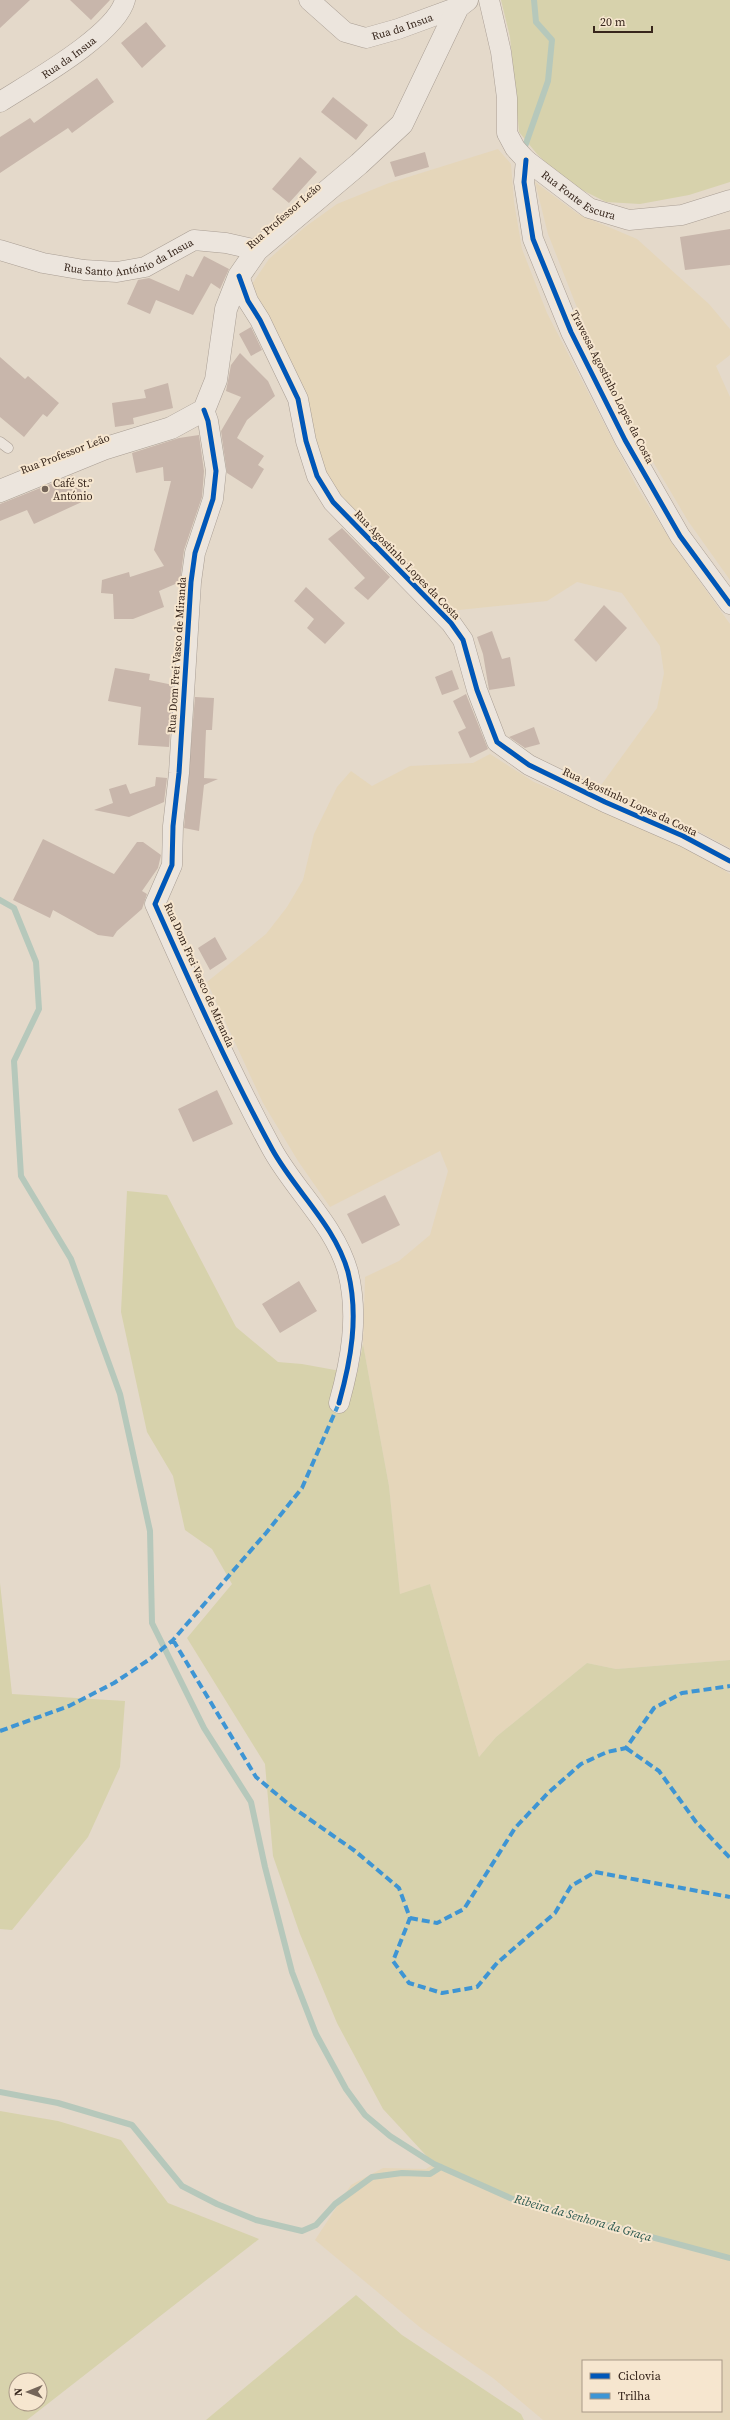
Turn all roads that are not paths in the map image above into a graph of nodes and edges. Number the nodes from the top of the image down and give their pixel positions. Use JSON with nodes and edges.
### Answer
{"nodes":[{"id":1,"x":125,"y":0,"type":"edge"},
{"id":2,"x":309,"y":0,"type":"edge"},
{"id":3,"x":489,"y":0,"type":"edge"},
{"id":4,"x":463,"y":4,"type":"edge"},
{"id":5,"x":0,"y":102,"type":"edge"},
{"id":6,"x":521,"y":154,"type":"junction"},
{"id":7,"x":730,"y":201,"type":"edge"},
{"id":8,"x":0,"y":250,"type":"edge"},
{"id":9,"x":257,"y":250,"type":"junction"},
{"id":10,"x":238,"y":276,"type":"junction"},
{"id":11,"x":204,"y":410,"type":"junction"},
{"id":12,"x":0,"y":491,"type":"edge"},
{"id":13,"x":730,"y":604,"type":"edge"},
{"id":14,"x":730,"y":861,"type":"edge"},
{"id":15,"x":339,"y":1403,"type":"dead end"}],
"edges":[{"from":1,"to":5,"type":"street","name":"Rua da Insua"},
{"from":2,"to":4,"type":"street","name":"Rua da Insua"},
{"from":3,"to":6,"type":"street","name":"Rua Fonte Escura"},
{"from":4,"to":9,"type":"street","name":"Rua Professor Leão"},
{"from":6,"to":7,"type":"street","name":"Rua Fonte Escura"},
{"from":6,"to":13,"type":"street","name":"Travessa Agostinho Lopes da Costa"},
{"from":8,"to":9,"type":"street","name":"Rua Santo António da Insua"},
{"from":9,"to":10,"type":"street","name":"Rua Professor Leão"},
{"from":10,"to":11,"type":"street","name":"Rua Professor Leão"},
{"from":10,"to":14,"type":"street","name":"Rua Agostinho Lopes da Costa"},
{"from":11,"to":12,"type":"street","name":"Rua Professor Leão"},
{"from":11,"to":15,"type":"street","name":"Rua Dom Frei Vasco de Miranda"}]}
